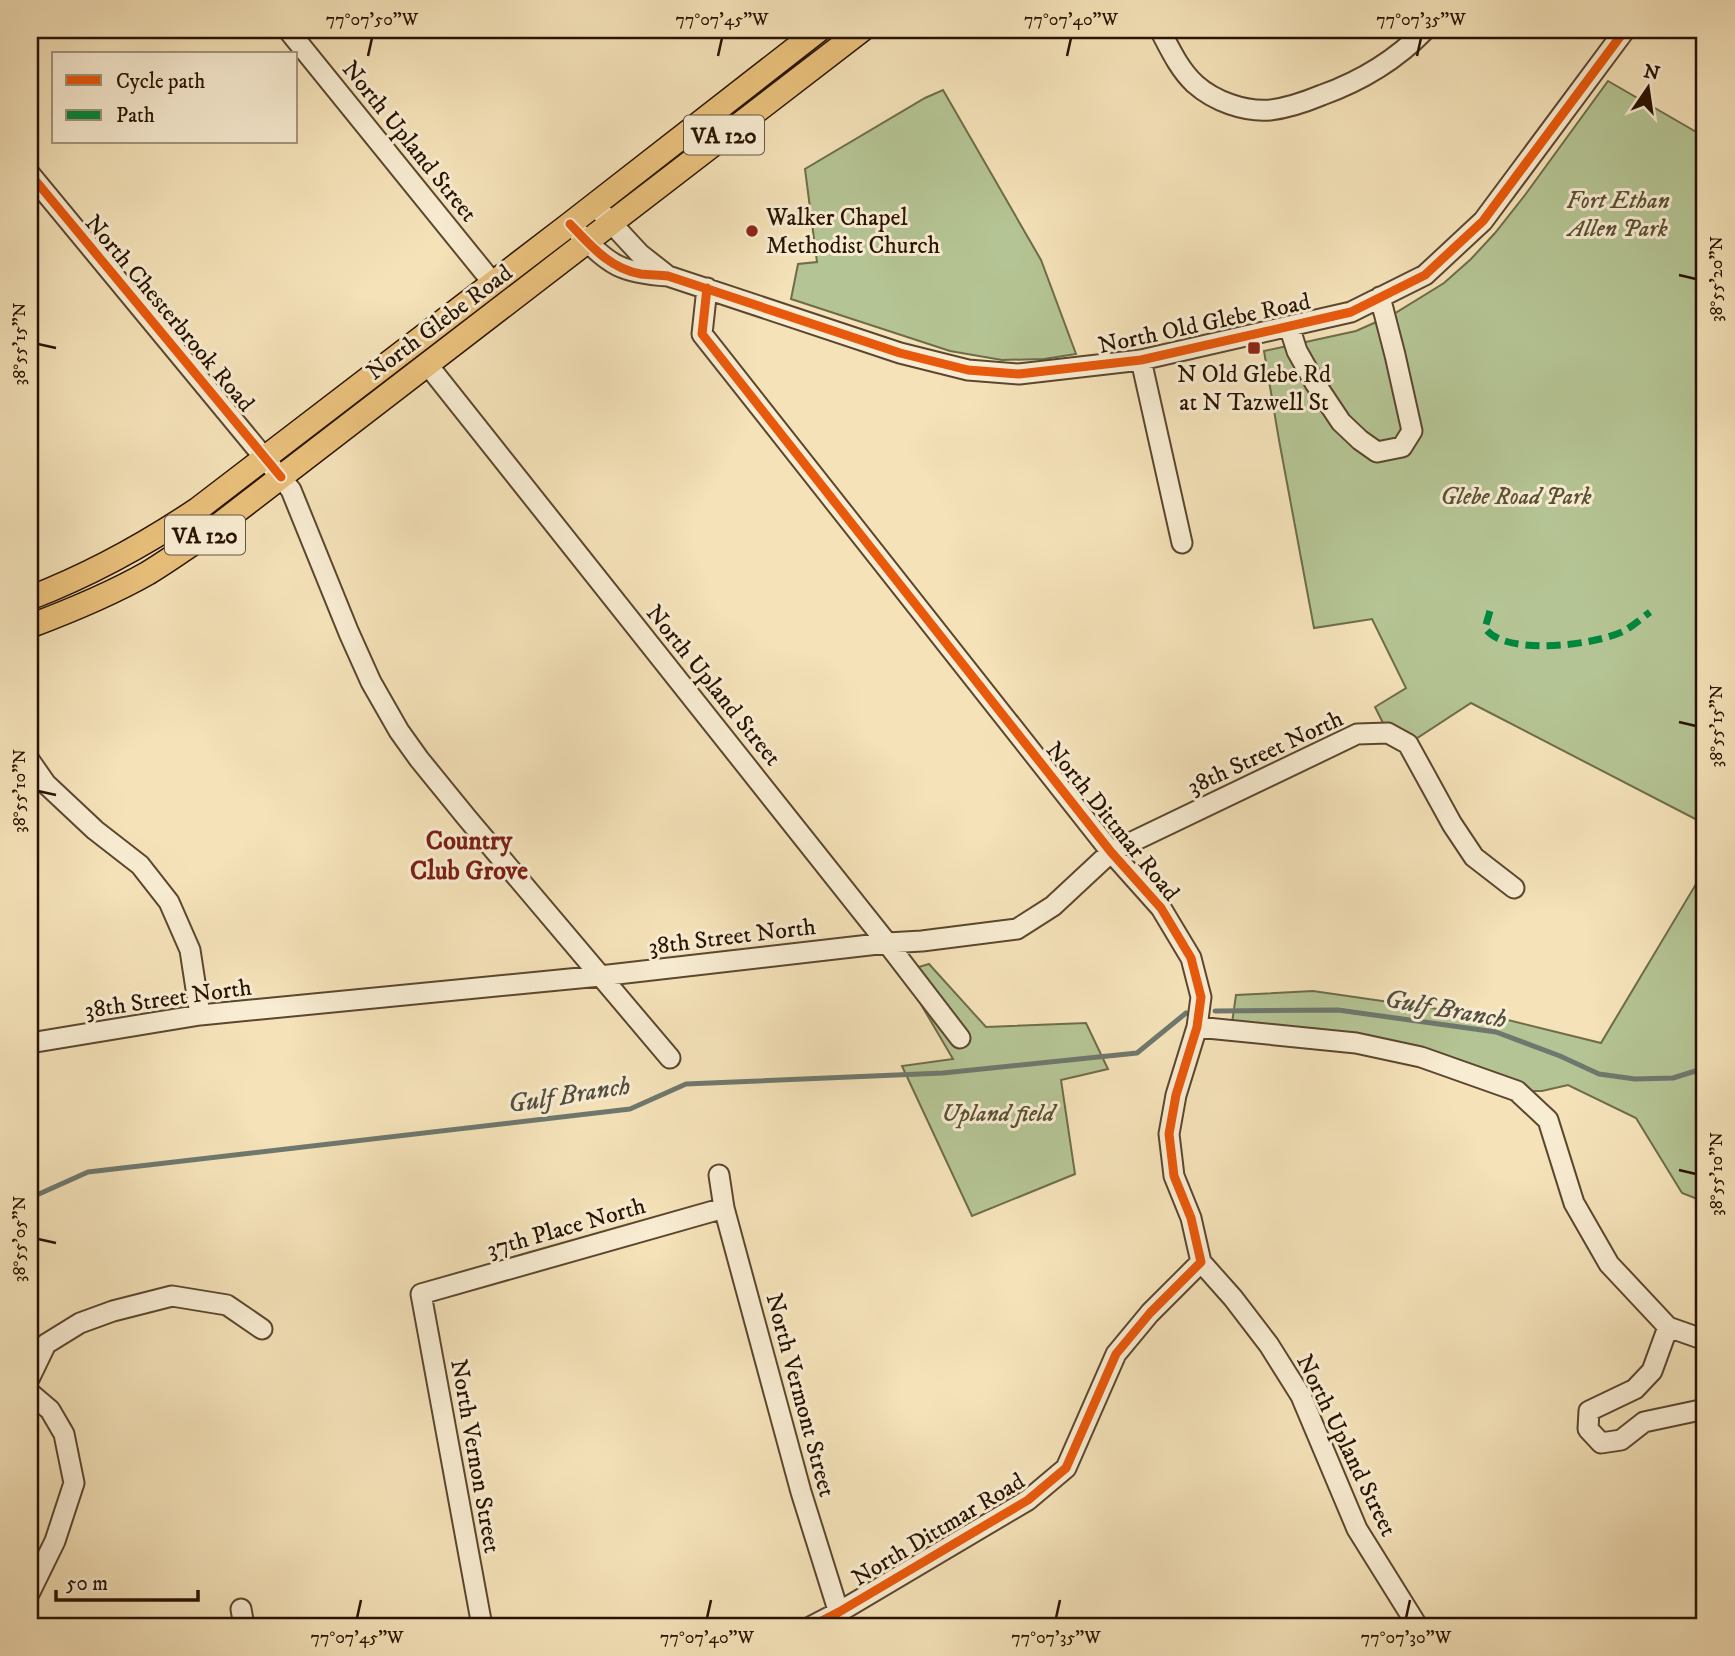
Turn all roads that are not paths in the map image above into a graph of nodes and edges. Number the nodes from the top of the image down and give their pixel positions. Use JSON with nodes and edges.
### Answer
{"nodes":[{"id":1,"x":288,"y":30,"type":"edge"},
{"id":2,"x":819,"y":30,"type":"edge"},
{"id":3,"x":862,"y":30,"type":"edge"},
{"id":4,"x":1160,"y":30,"type":"edge"},
{"id":5,"x":1425,"y":30,"type":"edge"},
{"id":6,"x":1625,"y":30,"type":"edge"},
{"id":7,"x":30,"y":174,"type":"edge"},
{"id":8,"x":594,"y":205,"type":"junction"},
{"id":9,"x":611,"y":222,"type":"junction"},
{"id":10,"x":570,"y":224,"type":"junction"},
{"id":11,"x":587,"y":242,"type":"junction"},
{"id":12,"x":668,"y":276,"type":"junction"},
{"id":13,"x":493,"y":283,"type":"junction"},
{"id":14,"x":707,"y":288,"type":"junction"},
{"id":15,"x":1380,"y":298,"type":"junction"},
{"id":16,"x":1289,"y":326,"type":"junction"},
{"id":17,"x":1141,"y":360,"type":"junction"},
{"id":18,"x":427,"y":364,"type":"junction"},
{"id":19,"x":265,"y":458,"type":"junction"},
{"id":20,"x":281,"y":477,"type":"junction"},
{"id":21,"x":1182,"y":543,"type":"dead end"},
{"id":22,"x":30,"y":598,"type":"edge"},
{"id":23,"x":30,"y":626,"type":"edge"},
{"id":24,"x":30,"y":761,"type":"edge"},
{"id":25,"x":1111,"y":852,"type":"junction"},
{"id":26,"x":1514,"y":888,"type":"dead end"},
{"id":27,"x":887,"y":943,"type":"junction"},
{"id":28,"x":600,"y":976,"type":"junction"},
{"id":29,"x":200,"y":1015,"type":"junction"},
{"id":30,"x":1197,"y":1027,"type":"junction"},
{"id":31,"x":960,"y":1038,"type":"dead end"},
{"id":32,"x":30,"y":1044,"type":"edge"},
{"id":33,"x":670,"y":1058,"type":"dead end"},
{"id":34,"x":719,"y":1175,"type":"dead end"},
{"id":35,"x":724,"y":1208,"type":"junction"},
{"id":36,"x":1201,"y":1262,"type":"junction"},
{"id":37,"x":421,"y":1294,"type":"joint"},
{"id":38,"x":1668,"y":1327,"type":"junction"},
{"id":39,"x":262,"y":1329,"type":"dead end"},
{"id":40,"x":1705,"y":1340,"type":"edge"},
{"id":41,"x":30,"y":1377,"type":"edge"},
{"id":42,"x":30,"y":1393,"type":"edge"},
{"id":43,"x":1705,"y":1409,"type":"edge"},
{"id":44,"x":30,"y":1592,"type":"edge"},
{"id":45,"x":841,"y":1619,"type":"edge"},
{"id":46,"x":1415,"y":1622,"type":"dead end"},
{"id":47,"x":482,"y":1626,"type":"edge"},
{"id":48,"x":811,"y":1626,"type":"edge"}],
"edges":[{"from":1,"to":13,"type":"street","name":"North Upland Street"},
{"from":2,"to":8,"type":"main road","name":"North Glebe Road","number":"VA 120"},
{"from":3,"to":9,"type":"main road","name":"North Glebe Road","number":"VA 120"},
{"from":4,"to":5,"type":"street"},
{"from":6,"to":15,"type":"street","name":"North Old Glebe Road"},
{"from":7,"to":19,"type":"street","name":"North Chesterbrook Road"},
{"from":8,"to":9,"type":"street","name":"North Old Glebe Road"},
{"from":8,"to":10,"type":"main road","name":"North Glebe Road","number":"VA 120"},
{"from":9,"to":11,"type":"main road","name":"North Glebe Road","number":"VA 120"},
{"from":9,"to":12,"type":"street","name":"North Old Glebe Road"},
{"from":10,"to":11,"type":"street","name":"North Old Glebe Road"},
{"from":10,"to":13,"type":"main road","name":"North Glebe Road","number":"VA 120"},
{"from":11,"to":12,"type":"street","name":"North Old Glebe Road"},
{"from":11,"to":18,"type":"main road","name":"North Glebe Road","number":"VA 120"},
{"from":12,"to":14,"type":"street","name":"North Old Glebe Road"},
{"from":13,"to":19,"type":"main road","name":"North Glebe Road","number":"VA 120"},
{"from":14,"to":17,"type":"street","name":"North Old Glebe Road"},
{"from":14,"to":25,"type":"street","name":"North Dittmar Road"},
{"from":15,"to":16,"type":"street","name":"North Old Glebe Road"},
{"from":15,"to":16,"type":"street"},
{"from":16,"to":17,"type":"street","name":"North Old Glebe Road"},
{"from":17,"to":21,"type":"street"},
{"from":18,"to":20,"type":"main road","name":"North Glebe Road","number":"VA 120"},
{"from":18,"to":27,"type":"street","name":"North Upland Street"},
{"from":19,"to":20,"type":"street","name":"North Chesterbrook Road"},
{"from":19,"to":22,"type":"main road","name":"North Glebe Road","number":"VA 120"},
{"from":20,"to":23,"type":"main road","name":"North Glebe Road","number":"VA 120"},
{"from":20,"to":28,"type":"street","name":"North Chesterbrook Road"},
{"from":24,"to":29,"type":"street"},
{"from":25,"to":26,"type":"street","name":"38th Street North"},
{"from":25,"to":27,"type":"street","name":"38th Street North"},
{"from":25,"to":30,"type":"street","name":"North Dittmar Road"},
{"from":27,"to":28,"type":"street","name":"38th Street North"},
{"from":27,"to":31,"type":"street","name":"North Upland Street"},
{"from":28,"to":29,"type":"street","name":"38th Street North"},
{"from":28,"to":33,"type":"street","name":"North Chesterbrook Road"},
{"from":29,"to":32,"type":"street","name":"38th Street North"},
{"from":30,"to":36,"type":"street","name":"North Dittmar Road"},
{"from":30,"to":38,"type":"street"},
{"from":34,"to":35,"type":"street","name":"North Vermont Street"},
{"from":35,"to":37,"type":"street","name":"37th Place North"},
{"from":35,"to":45,"type":"street","name":"North Vermont Street"},
{"from":36,"to":45,"type":"street","name":"North Dittmar Road"},
{"from":36,"to":46,"type":"street","name":"North Upland Street"},
{"from":37,"to":47,"type":"street","name":"North Vernon Street"},
{"from":38,"to":40,"type":"street"},
{"from":38,"to":43,"type":"street"},
{"from":39,"to":41,"type":"street"},
{"from":42,"to":44,"type":"street"},
{"from":45,"to":48,"type":"street","name":"North Dittmar Road"}]}
